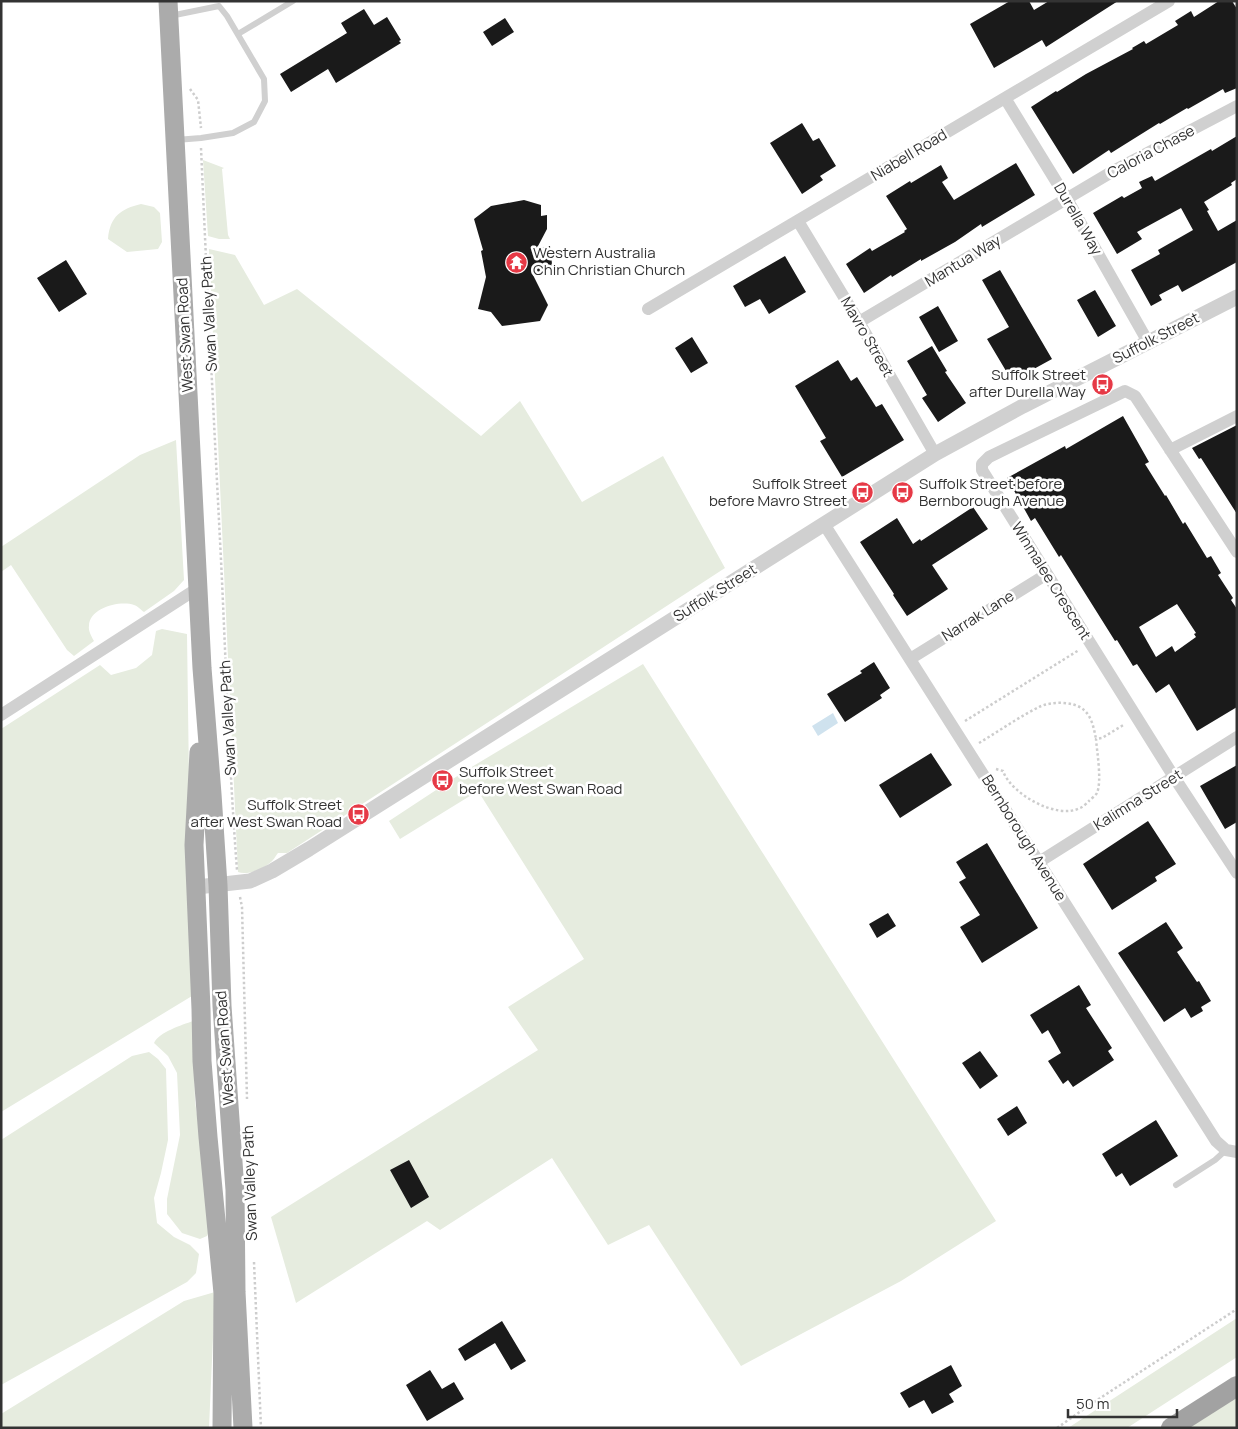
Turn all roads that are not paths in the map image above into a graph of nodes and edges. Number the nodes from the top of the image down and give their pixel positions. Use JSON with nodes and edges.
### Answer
{"nodes":[{"id":1,"x":293,"y":1,"type":"edge"},
{"id":2,"x":1169,"y":1,"type":"edge"},
{"id":3,"x":220,"y":4,"type":"edge"},
{"id":4,"x":168,"y":9,"type":"edge"},
{"id":5,"x":238,"y":34,"type":"junction"},
{"id":6,"x":1005,"y":98,"type":"junction"},
{"id":7,"x":1237,"y":106,"type":"edge"},
{"id":8,"x":175,"y":140,"type":"junction"},
{"id":9,"x":1067,"y":199,"type":"junction"},
{"id":10,"x":798,"y":220,"type":"junction"},
{"id":11,"x":1237,"y":297,"type":"edge"},
{"id":12,"x":648,"y":308,"type":"dead end"},
{"id":13,"x":859,"y":322,"type":"junction"},
{"id":14,"x":1148,"y":342,"type":"junction"},
{"id":15,"x":1237,"y":416,"type":"edge"},
{"id":16,"x":1170,"y":450,"type":"junction"},
{"id":17,"x":935,"y":454,"type":"junction"},
{"id":18,"x":824,"y":524,"type":"junction"},
{"id":19,"x":1237,"y":552,"type":"edge"},
{"id":20,"x":1047,"y":574,"type":"junction"},
{"id":21,"x":198,"y":588,"type":"junction"},
{"id":22,"x":910,"y":659,"type":"junction"},
{"id":23,"x":202,"y":668,"type":"junction"},
{"id":24,"x":1,"y":715,"type":"edge"},
{"id":25,"x":1237,"y":737,"type":"edge"},
{"id":26,"x":1174,"y":777,"type":"junction"},
{"id":27,"x":1039,"y":862,"type":"junction"},
{"id":28,"x":1237,"y":873,"type":"edge"},
{"id":29,"x":218,"y":885,"type":"junction"},
{"id":30,"x":197,"y":887,"type":"junction"},
{"id":31,"x":1232,"y":1151,"type":"edge"},
{"id":32,"x":1176,"y":1185,"type":"dead end"},
{"id":33,"x":1237,"y":1386,"type":"edge"},
{"id":34,"x":222,"y":1428,"type":"edge"},
{"id":35,"x":243,"y":1428,"type":"edge"},
{"id":36,"x":1171,"y":1428,"type":"edge"}],
"edges":[{"from":1,"to":5,"type":"lane"},
{"from":2,"to":6,"type":"street","name":"Niabell Road"},
{"from":3,"to":4,"type":"lane"},
{"from":3,"to":5,"type":"lane"},
{"from":4,"to":8,"type":"main road","name":"West Swan Road"},
{"from":5,"to":8,"type":"lane"},
{"from":6,"to":9,"type":"street","name":"Durella Way"},
{"from":6,"to":10,"type":"street","name":"Niabell Road"},
{"from":7,"to":9,"type":"street","name":"Caloria Chase"},
{"from":8,"to":21,"type":"main road","name":"West Swan Road"},
{"from":9,"to":13,"type":"street","name":"Mantua Way"},
{"from":9,"to":14,"type":"street","name":"Durella Way"},
{"from":10,"to":12,"type":"street","name":"Niabell Road"},
{"from":10,"to":13,"type":"street","name":"Mavro Street"},
{"from":11,"to":14,"type":"street","name":"Suffolk Street"},
{"from":13,"to":17,"type":"street","name":"Mavro Street"},
{"from":14,"to":17,"type":"street","name":"Suffolk Street"},
{"from":15,"to":16,"type":"street"},
{"from":16,"to":19,"type":"street","name":"Winmalee Crescent"},
{"from":16,"to":20,"type":"street","name":"Winmalee Crescent"},
{"from":17,"to":18,"type":"street","name":"Suffolk Street"},
{"from":18,"to":22,"type":"street","name":"Bernborough Avenue"},
{"from":18,"to":29,"type":"street","name":"Suffolk Street"},
{"from":20,"to":22,"type":"street","name":"Narrak Lane"},
{"from":20,"to":26,"type":"street","name":"Winmalee Crescent"},
{"from":21,"to":23,"type":"main road","name":"West Swan Road"},
{"from":21,"to":24,"type":"street"},
{"from":22,"to":27,"type":"street","name":"Bernborough Avenue"},
{"from":23,"to":29,"type":"main road","name":"West Swan Road"},
{"from":23,"to":30,"type":"main road","name":"West Swan Road"},
{"from":25,"to":26,"type":"street","name":"Kalimna Street"},
{"from":26,"to":27,"type":"street","name":"Kalimna Street"},
{"from":26,"to":28,"type":"street","name":"Winmalee Crescent"},
{"from":27,"to":31,"type":"street","name":"Bernborough Avenue"},
{"from":29,"to":30,"type":"street","name":"Suffolk Street"},
{"from":29,"to":35,"type":"main road","name":"West Swan Road"},
{"from":30,"to":34,"type":"main road","name":"West Swan Road"},
{"from":31,"to":32,"type":"lane","name":"Bernborough Avenue"},
{"from":33,"to":36,"type":"highway"}]}
